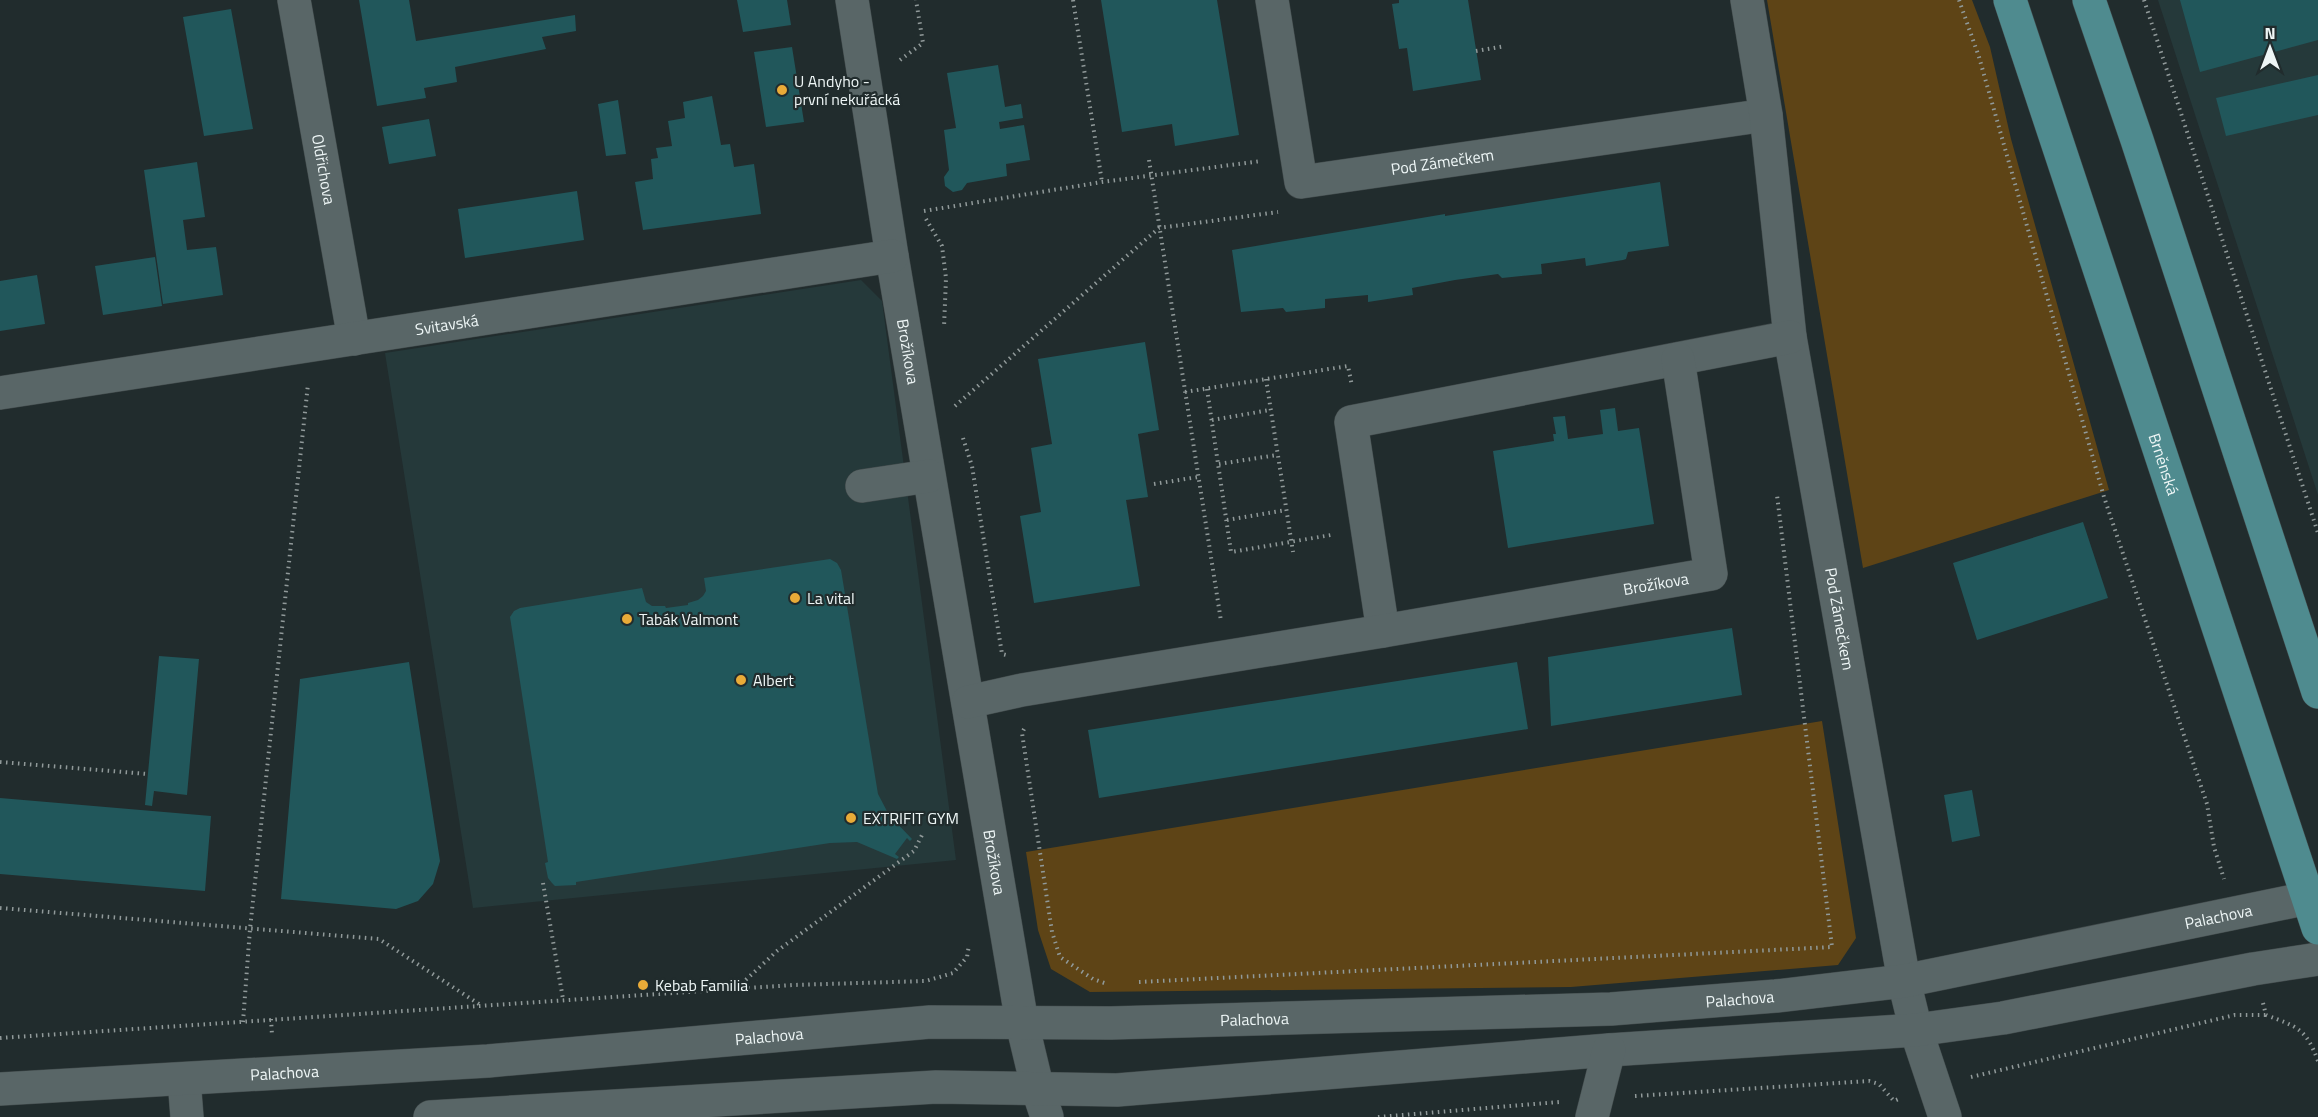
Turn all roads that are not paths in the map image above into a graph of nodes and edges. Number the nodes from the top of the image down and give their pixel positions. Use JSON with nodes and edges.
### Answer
{"nodes":[{"id":1,"x":294,"y":0,"type":"edge"},
{"id":2,"x":852,"y":0,"type":"edge"},
{"id":3,"x":1272,"y":0,"type":"edge"},
{"id":4,"x":1747,"y":0,"type":"edge"},
{"id":5,"x":2010,"y":0,"type":"edge"},
{"id":6,"x":2089,"y":0,"type":"edge"},
{"id":7,"x":1766,"y":115,"type":"junction"},
{"id":8,"x":892,"y":256,"type":"junction"},
{"id":9,"x":1790,"y":337,"type":"junction"},
{"id":10,"x":354,"y":339,"type":"junction"},
{"id":11,"x":1678,"y":359,"type":"junction"},
{"id":12,"x":0,"y":393,"type":"edge"},
{"id":13,"x":929,"y":476,"type":"junction"},
{"id":14,"x":862,"y":486,"type":"dead end"},
{"id":15,"x":1383,"y":631,"type":"junction"},
{"id":16,"x":2318,"y":692,"type":"edge"},
{"id":17,"x":968,"y":702,"type":"junction"},
{"id":18,"x":2312,"y":896,"type":"edge"},
{"id":19,"x":2318,"y":928,"type":"edge"},
{"id":20,"x":2318,"y":959,"type":"edge"},
{"id":21,"x":1904,"y":981,"type":"junction"},
{"id":22,"x":1022,"y":1023,"type":"junction"},
{"id":23,"x":1917,"y":1030,"type":"junction"},
{"id":24,"x":1610,"y":1050,"type":"junction"},
{"id":25,"x":184,"y":1079,"type":"junction"},
{"id":26,"x":0,"y":1089,"type":"edge"},
{"id":27,"x":1940,"y":1102,"type":"edge"},
{"id":28,"x":1042,"y":1103,"type":"edge"},
{"id":29,"x":1595,"y":1108,"type":"edge"},
{"id":30,"x":187,"y":1117,"type":"edge"},
{"id":31,"x":430,"y":1117,"type":"edge"}],
"edges":[{"from":1,"to":10,"type":"street","name":"Oldřichova"},
{"from":2,"to":8,"type":"street","name":"Brožíkova"},
{"from":3,"to":7,"type":"street","name":"Pod Zámečkem"},
{"from":4,"to":7,"type":"street","name":"Pod Zámečkem"},
{"from":5,"to":18,"type":"main road","name":"Brněnská"},
{"from":6,"to":16,"type":"main road"},
{"from":7,"to":9,"type":"street","name":"Pod Zámečkem"},
{"from":8,"to":10,"type":"street","name":"Svitavská"},
{"from":8,"to":13,"type":"street","name":"Brožíkova"},
{"from":9,"to":11,"type":"street"},
{"from":9,"to":21,"type":"street","name":"Pod Zámečkem"},
{"from":10,"to":12,"type":"street","name":"Svitavská"},
{"from":11,"to":15,"type":"street"},
{"from":11,"to":15,"type":"street","name":"Brožíkova"},
{"from":13,"to":14,"type":"street"},
{"from":13,"to":17,"type":"street","name":"Brožíkova"},
{"from":15,"to":17,"type":"street","name":"Brožíkova"},
{"from":17,"to":22,"type":"street","name":"Brožíkova"},
{"from":18,"to":19,"type":"main road","name":"Brněnská"},
{"from":18,"to":21,"type":"street","name":"Palachova"},
{"from":20,"to":23,"type":"street"},
{"from":21,"to":22,"type":"street","name":"Palachova"},
{"from":21,"to":23,"type":"street","name":"Pod Zámečkem"},
{"from":22,"to":25,"type":"street","name":"Palachova"},
{"from":22,"to":28,"type":"street","name":"Brožíkova"},
{"from":23,"to":24,"type":"street"},
{"from":23,"to":27,"type":"street","name":"Pod Zámečkem"},
{"from":24,"to":28,"type":"street"},
{"from":24,"to":29,"type":"street"},
{"from":25,"to":26,"type":"street","name":"Palachova"},
{"from":25,"to":30,"type":"street"},
{"from":28,"to":31,"type":"street"}]}
